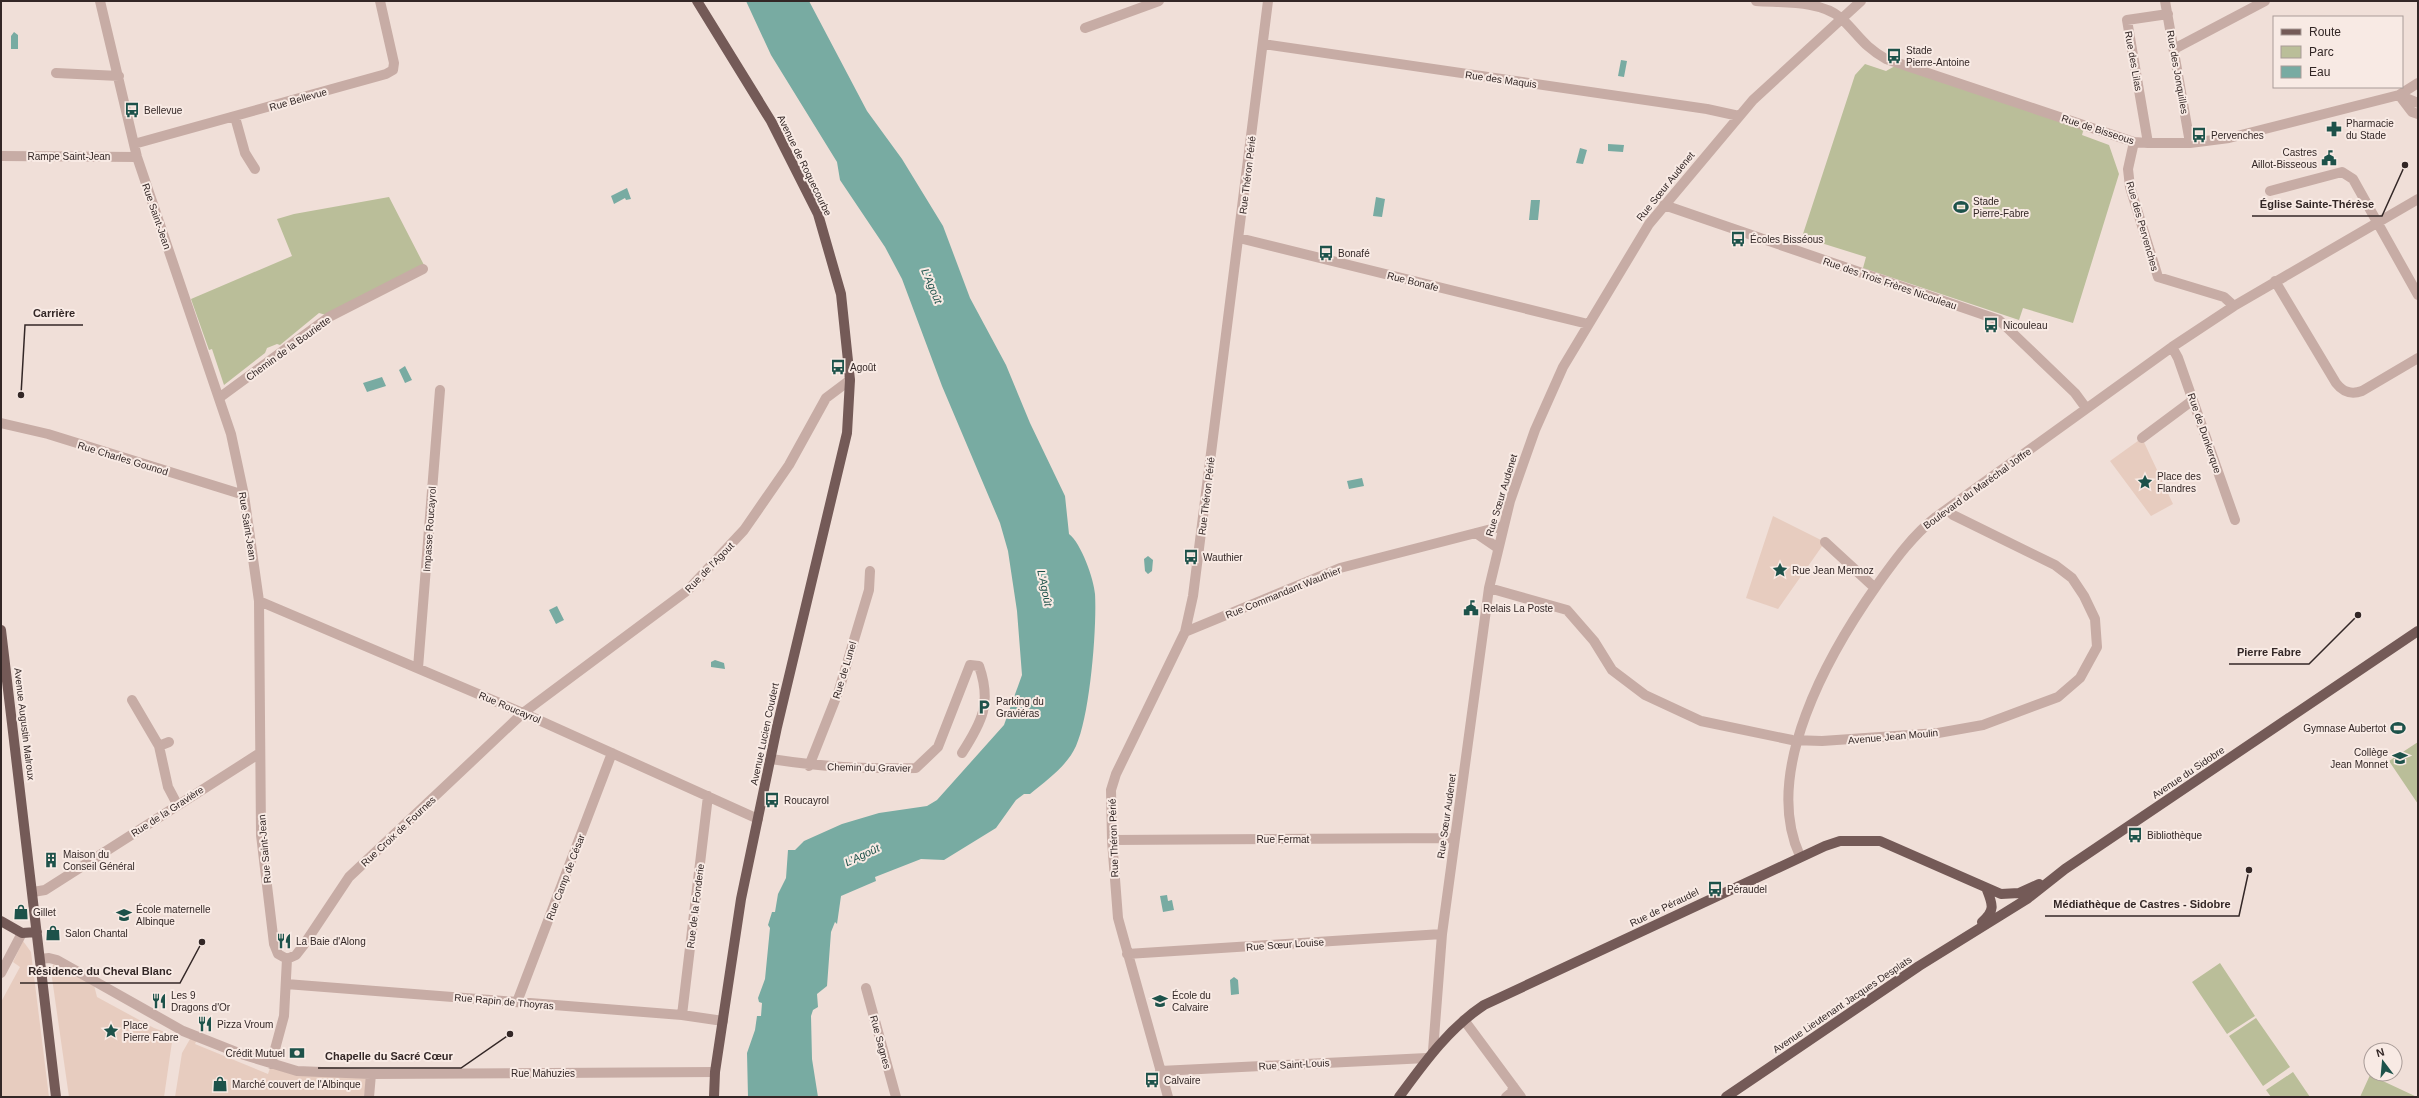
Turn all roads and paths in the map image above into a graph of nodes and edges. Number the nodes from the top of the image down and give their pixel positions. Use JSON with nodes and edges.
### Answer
{"nodes":[{"id":1,"x":100,"y":1,"type":"edge"},
{"id":2,"x":380,"y":1,"type":"edge"},
{"id":3,"x":697,"y":1,"type":"edge"},
{"id":4,"x":1159,"y":1,"type":"edge"},
{"id":5,"x":1268,"y":1,"type":"edge"},
{"id":6,"x":1756,"y":1,"type":"edge"},
{"id":7,"x":1861,"y":1,"type":"edge"},
{"id":8,"x":2165,"y":1,"type":"edge"},
{"id":9,"x":2264,"y":1,"type":"edge"},
{"id":10,"x":2168,"y":14,"type":"junction"},
{"id":11,"x":1841,"y":18,"type":"junction"},
{"id":12,"x":1085,"y":28,"type":"dead end"},
{"id":13,"x":1264,"y":44,"type":"junction"},
{"id":14,"x":2174,"y":49,"type":"junction"},
{"id":15,"x":56,"y":73,"type":"dead end"},
{"id":16,"x":119,"y":76,"type":"junction"},
{"id":17,"x":2418,"y":83,"type":"edge"},
{"id":18,"x":2399,"y":95,"type":"junction"},
{"id":19,"x":2418,"y":103,"type":"edge"},
{"id":20,"x":2418,"y":114,"type":"edge"},
{"id":21,"x":1739,"y":116,"type":"junction"},
{"id":22,"x":235,"y":117,"type":"junction"},
{"id":23,"x":2134,"y":142,"type":"junction"},
{"id":24,"x":2148,"y":143,"type":"junction"},
{"id":25,"x":134,"y":144,"type":"junction"},
{"id":26,"x":2190,"y":144,"type":"junction"},
{"id":27,"x":1,"y":156,"type":"edge"},
{"id":28,"x":137,"y":157,"type":"junction"},
{"id":29,"x":255,"y":168,"type":"dead end"},
{"id":30,"x":2270,"y":191,"type":"dead end"},
{"id":31,"x":2418,"y":199,"type":"edge"},
{"id":32,"x":1664,"y":205,"type":"junction"},
{"id":33,"x":2377,"y":222,"type":"junction"},
{"id":34,"x":1239,"y":238,"type":"junction"},
{"id":35,"x":423,"y":269,"type":"dead end"},
{"id":36,"x":2275,"y":281,"type":"junction"},
{"id":37,"x":2418,"y":296,"type":"edge"},
{"id":38,"x":2234,"y":306,"type":"junction"},
{"id":39,"x":1588,"y":324,"type":"junction"},
{"id":40,"x":2172,"y":347,"type":"junction"},
{"id":41,"x":2418,"y":358,"type":"edge"},
{"id":42,"x":850,"y":380,"type":"junction"},
{"id":43,"x":440,"y":390,"type":"dead end"},
{"id":44,"x":219,"y":398,"type":"junction"},
{"id":45,"x":2193,"y":400,"type":"junction"},
{"id":46,"x":2086,"y":408,"type":"junction"},
{"id":47,"x":1,"y":423,"type":"edge"},
{"id":48,"x":2142,"y":438,"type":"dead end"},
{"id":49,"x":244,"y":495,"type":"junction"},
{"id":50,"x":1947,"y":509,"type":"junction"},
{"id":51,"x":2235,"y":520,"type":"dead end"},
{"id":52,"x":1503,"y":526,"type":"junction"},
{"id":53,"x":1476,"y":533,"type":"junction"},
{"id":54,"x":1825,"y":542,"type":"dead end"},
{"id":55,"x":1498,"y":548,"type":"junction"},
{"id":56,"x":870,"y":571,"type":"dead end"},
{"id":57,"x":1489,"y":588,"type":"junction"},
{"id":58,"x":1875,"y":588,"type":"junction"},
{"id":59,"x":259,"y":600,"type":"junction"},
{"id":60,"x":1,"y":630,"type":"edge"},
{"id":61,"x":2418,"y":631,"type":"edge"},
{"id":62,"x":1185,"y":632,"type":"junction"},
{"id":63,"x":418,"y":668,"type":"junction"},
{"id":64,"x":132,"y":700,"type":"dead end"},
{"id":65,"x":523,"y":713,"type":"junction"},
{"id":66,"x":1799,"y":739,"type":"junction"},
{"id":67,"x":169,"y":742,"type":"dead end"},
{"id":68,"x":159,"y":746,"type":"junction"},
{"id":69,"x":260,"y":753,"type":"junction"},
{"id":70,"x":612,"y":753,"type":"junction"},
{"id":71,"x":962,"y":753,"type":"dead end"},
{"id":72,"x":771,"y":759,"type":"junction"},
{"id":73,"x":809,"y":766,"type":"junction"},
{"id":74,"x":708,"y":796,"type":"junction"},
{"id":75,"x":177,"y":804,"type":"junction"},
{"id":76,"x":758,"y":819,"type":"junction"},
{"id":77,"x":1455,"y":838,"type":"junction"},
{"id":78,"x":1112,"y":840,"type":"junction"},
{"id":79,"x":1800,"y":856,"type":"junction"},
{"id":80,"x":2065,"y":869,"type":"junction"},
{"id":81,"x":1987,"y":890,"type":"junction"},
{"id":82,"x":33,"y":892,"type":"junction"},
{"id":83,"x":1,"y":921,"type":"edge"},
{"id":84,"x":37,"y":932,"type":"junction"},
{"id":85,"x":1972,"y":932,"type":"junction"},
{"id":86,"x":22,"y":933,"type":"junction"},
{"id":87,"x":1442,"y":934,"type":"junction"},
{"id":88,"x":1127,"y":954,"type":"junction"},
{"id":89,"x":40,"y":959,"type":"junction"},
{"id":90,"x":287,"y":959,"type":"junction"},
{"id":91,"x":1,"y":973,"type":"edge"},
{"id":92,"x":286,"y":984,"type":"junction"},
{"id":93,"x":866,"y":988,"type":"dead end"},
{"id":94,"x":517,"y":1002,"type":"junction"},
{"id":95,"x":682,"y":1015,"type":"junction"},
{"id":96,"x":1464,"y":1020,"type":"junction"},
{"id":97,"x":723,"y":1021,"type":"junction"},
{"id":98,"x":1430,"y":1054,"type":"junction"},
{"id":99,"x":271,"y":1064,"type":"junction"},
{"id":100,"x":1160,"y":1071,"type":"junction"},
{"id":101,"x":715,"y":1072,"type":"junction"},
{"id":102,"x":371,"y":1074,"type":"junction"},
{"id":103,"x":56,"y":1084,"type":"junction"},
{"id":104,"x":1513,"y":1086,"type":"junction"},
{"id":105,"x":1166,"y":1095,"type":"edge"},
{"id":106,"x":56,"y":1097,"type":"edge"},
{"id":107,"x":60,"y":1097,"type":"edge"},
{"id":108,"x":369,"y":1097,"type":"edge"},
{"id":109,"x":714,"y":1097,"type":"edge"},
{"id":110,"x":896,"y":1097,"type":"edge"},
{"id":111,"x":1399,"y":1097,"type":"edge"},
{"id":112,"x":1506,"y":1097,"type":"edge"},
{"id":113,"x":1521,"y":1097,"type":"edge"},
{"id":114,"x":1726,"y":1097,"type":"edge"}],
"edges":[{"from":1,"to":16,"type":"street","name":"Rue Saint-Jean"},
{"from":2,"to":22,"type":"street","name":"Rue Bellevue"},
{"from":3,"to":42,"type":"main road","name":"Avenue de Roquecourbe"},
{"from":4,"to":12,"type":"street"},
{"from":5,"to":13,"type":"street","name":"Rue Théron Périé"},
{"from":6,"to":11,"type":"street","name":"Rue de Bisseous"},
{"from":7,"to":11,"type":"street","name":"Rue Sœur Audenet"},
{"from":8,"to":10,"type":"street","name":"Rue des Jonquilles"},
{"from":9,"to":14,"type":"street"},
{"from":10,"to":14,"type":"street","name":"Rue des Jonquilles"},
{"from":10,"to":24,"type":"street","name":"Rue des Lilas"},
{"from":11,"to":21,"type":"street","name":"Rue Sœur Audenet"},
{"from":11,"to":23,"type":"street","name":"Rue de Bisseous"},
{"from":13,"to":21,"type":"street","name":"Rue des Maquis"},
{"from":13,"to":34,"type":"street","name":"Rue Théron Périé"},
{"from":14,"to":26,"type":"street","name":"Rue des Jonquilles"},
{"from":15,"to":16,"type":"street"},
{"from":16,"to":25,"type":"street","name":"Rue Saint-Jean"},
{"from":17,"to":18,"type":"street","name":"Rue de Bisseous"},
{"from":18,"to":19,"type":"street"},
{"from":18,"to":20,"type":"street"},
{"from":18,"to":26,"type":"street","name":"Rue de Bisseous"},
{"from":21,"to":32,"type":"street","name":"Rue Sœur Audenet"},
{"from":22,"to":25,"type":"street","name":"Rue Bellevue"},
{"from":22,"to":29,"type":"street"},
{"from":23,"to":24,"type":"street","name":"Rue de Bisseous"},
{"from":23,"to":38,"type":"street","name":"Rue des Pervenches"},
{"from":24,"to":26,"type":"street","name":"Rue de Bisseous"},
{"from":25,"to":28,"type":"street","name":"Rue Saint-Jean"},
{"from":27,"to":28,"type":"street","name":"Rampe Saint-Jean"},
{"from":28,"to":44,"type":"street","name":"Rue Saint-Jean"},
{"from":30,"to":33,"type":"street"},
{"from":31,"to":33,"type":"street","name":"Boulevard du Maréchal Joffre"},
{"from":32,"to":39,"type":"street","name":"Rue Sœur Audenet"},
{"from":32,"to":46,"type":"street","name":"Rue des Trois Frères Nicouleau"},
{"from":33,"to":36,"type":"street","name":"Boulevard du Maréchal Joffre"},
{"from":33,"to":37,"type":"street"},
{"from":34,"to":39,"type":"street","name":"Rue Bonafe"},
{"from":34,"to":62,"type":"street","name":"Rue Théron Périé"},
{"from":35,"to":44,"type":"street","name":"Chemin de la Bouriette"},
{"from":36,"to":38,"type":"street","name":"Boulevard du Maréchal Joffre"},
{"from":36,"to":41,"type":"street"},
{"from":38,"to":40,"type":"street","name":"Boulevard du Maréchal Joffre"},
{"from":39,"to":52,"type":"street","name":"Rue Sœur Audenet"},
{"from":40,"to":45,"type":"street","name":"Rue de Dunkerque"},
{"from":40,"to":46,"type":"street","name":"Boulevard du Maréchal Joffre"},
{"from":42,"to":65,"type":"street","name":"Rue de l'Agout"},
{"from":42,"to":72,"type":"main road","name":"Avenue Lucien Coudert"},
{"from":43,"to":63,"type":"street","name":"Impasse Roucayrol"},
{"from":44,"to":49,"type":"street","name":"Rue Saint-Jean"},
{"from":45,"to":48,"type":"street"},
{"from":45,"to":51,"type":"street","name":"Rue de Dunkerque"},
{"from":46,"to":50,"type":"street","name":"Boulevard du Maréchal Joffre"},
{"from":47,"to":49,"type":"street","name":"Rue Charles Gounod"},
{"from":49,"to":59,"type":"street","name":"Rue Saint-Jean"},
{"from":50,"to":58,"type":"street","name":"Boulevard du Maréchal Joffre"},
{"from":50,"to":66,"type":"street","name":"Avenue Jean Moulin"},
{"from":52,"to":53,"type":"street","name":"Rue Commandant Wauthier"},
{"from":52,"to":55,"type":"street","name":"Rue Sœur Audenet"},
{"from":53,"to":55,"type":"street"},
{"from":53,"to":62,"type":"street","name":"Rue Commandant Wauthier"},
{"from":54,"to":58,"type":"street"},
{"from":55,"to":57,"type":"street","name":"Rue Sœur Audenet"},
{"from":56,"to":73,"type":"street","name":"Rue de Lunel"},
{"from":57,"to":66,"type":"street","name":"Avenue Jean Moulin"},
{"from":57,"to":77,"type":"street","name":"Rue Sœur Audenet"},
{"from":58,"to":66,"type":"street","name":"Boulevard du Maréchal Joffre"},
{"from":59,"to":63,"type":"street","name":"Rue Roucayrol"},
{"from":59,"to":69,"type":"street","name":"Rue Saint-Jean"},
{"from":60,"to":82,"type":"main road","name":"Avenue Augustin Malroux"},
{"from":61,"to":80,"type":"main road","name":"Avenue du Sidobre"},
{"from":62,"to":78,"type":"street","name":"Rue Théron Périé"},
{"from":63,"to":65,"type":"street","name":"Rue Roucayrol"},
{"from":64,"to":68,"type":"street"},
{"from":65,"to":70,"type":"street","name":"Rue Roucayrol"},
{"from":65,"to":90,"type":"street","name":"Rue Croix de Fournes"},
{"from":66,"to":79,"type":"street","name":"Boulevard du Maréchal Joffre"},
{"from":67,"to":68,"type":"street"},
{"from":68,"to":75,"type":"street"},
{"from":69,"to":75,"type":"street","name":"Rue de la Gravière"},
{"from":69,"to":90,"type":"street","name":"Rue Saint-Jean"},
{"from":70,"to":74,"type":"street","name":"Rue Roucayrol"},
{"from":70,"to":94,"type":"street","name":"Rue Camp de César"},
{"from":71,"to":73,"type":"street","name":"Chemin du Gravier"},
{"from":72,"to":73,"type":"street","name":"Chemin du Gravier"},
{"from":72,"to":76,"type":"main road","name":"Avenue Lucien Coudert"},
{"from":74,"to":76,"type":"street","name":"Rue Roucayrol"},
{"from":74,"to":95,"type":"street","name":"Rue de la Fonderie"},
{"from":75,"to":82,"type":"street","name":"Rue de la Gravière"},
{"from":76,"to":97,"type":"main road","name":"Avenue Lucien Coudert"},
{"from":77,"to":78,"type":"street","name":"Rue Fermat"},
{"from":77,"to":87,"type":"street","name":"Rue Sœur Audenet"},
{"from":78,"to":88,"type":"street","name":"Rue Théron Périé"},
{"from":79,"to":81,"type":"main road","name":"Rue de Péraudel"},
{"from":79,"to":96,"type":"main road","name":"Rue de Péraudel"},
{"from":80,"to":81,"type":"main road","name":"Rue de Péraudel"},
{"from":80,"to":85,"type":"main road","name":"Avenue du Sidobre"},
{"from":81,"to":85,"type":"main road"},
{"from":82,"to":84,"type":"main road","name":"Avenue Augustin Malroux"},
{"from":83,"to":86,"type":"main road"},
{"from":84,"to":86,"type":"main road"},
{"from":84,"to":89,"type":"main road","name":"Avenue Augustin Malroux"},
{"from":85,"to":114,"type":"main road","name":"Avenue Lieutenant Jacques Desplats"},
{"from":86,"to":91,"type":"street"},
{"from":87,"to":88,"type":"street","name":"Rue Sœur Louise"},
{"from":87,"to":98,"type":"street","name":"Rue Sœur Audenet"},
{"from":88,"to":100,"type":"street","name":"Rue Théron Périé"},
{"from":89,"to":99,"type":"street"},
{"from":89,"to":103,"type":"main road","name":"Avenue Augustin Malroux"},
{"from":90,"to":92,"type":"street"},
{"from":92,"to":94,"type":"street","name":"Rue Rapin de Thoyras"},
{"from":92,"to":99,"type":"street"},
{"from":93,"to":110,"type":"street","name":"Rue Sagnes"},
{"from":94,"to":95,"type":"street","name":"Rue Rapin de Thoyras"},
{"from":95,"to":97,"type":"street","name":"Rue Rapin de Thoyras"},
{"from":96,"to":98,"type":"main road","name":"Rue de Péraudel"},
{"from":96,"to":104,"type":"street"},
{"from":97,"to":101,"type":"main road","name":"Avenue Lucien Coudert"},
{"from":98,"to":100,"type":"street","name":"Rue Saint-Louis"},
{"from":98,"to":111,"type":"main road"},
{"from":99,"to":102,"type":"street"},
{"from":100,"to":105,"type":"street","name":"Rue Théron Périé"},
{"from":101,"to":102,"type":"street","name":"Rue Mahuzies"},
{"from":101,"to":109,"type":"main road","name":"Avenue Lucien Coudert"},
{"from":102,"to":108,"type":"street"},
{"from":103,"to":106,"type":"main road"},
{"from":103,"to":107,"type":"main road"},
{"from":104,"to":112,"type":"street"},
{"from":104,"to":113,"type":"street"}]}
